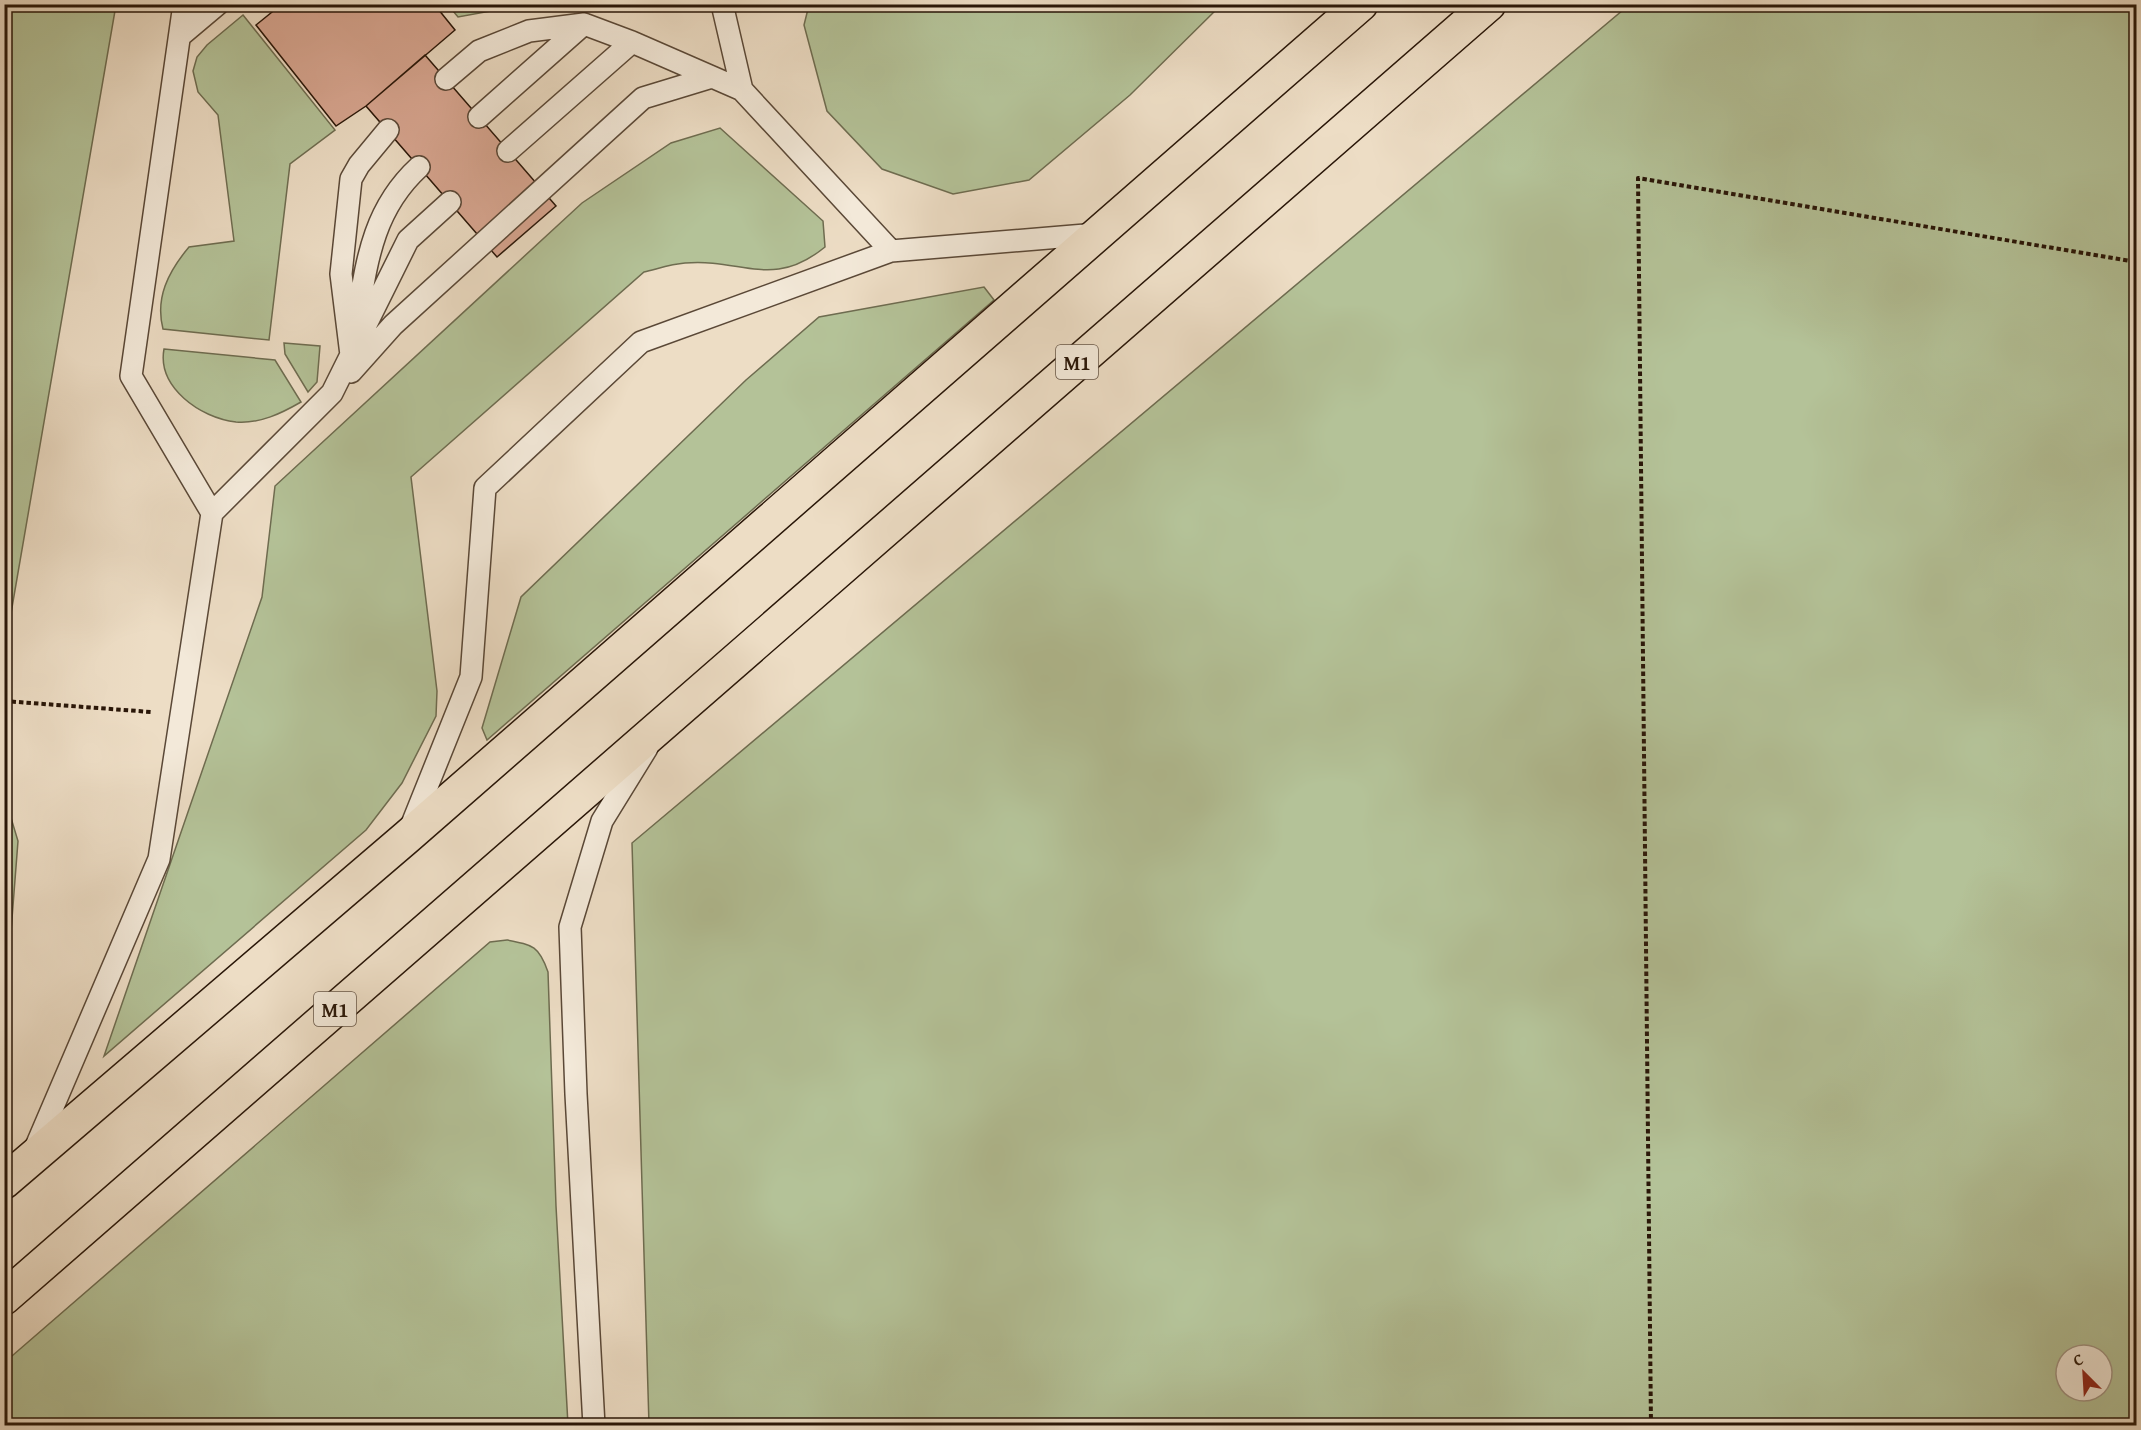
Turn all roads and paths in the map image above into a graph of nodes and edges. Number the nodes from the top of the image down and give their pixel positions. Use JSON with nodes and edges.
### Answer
{"nodes":[{"id":1,"x":184,"y":4,"type":"edge"},
{"id":2,"x":218,"y":4,"type":"edge"},
{"id":3,"x":722,"y":4,"type":"edge"},
{"id":4,"x":1361,"y":4,"type":"edge"},
{"id":5,"x":1489,"y":4,"type":"edge"},
{"id":6,"x":584,"y":24,"type":"junction"},
{"id":7,"x":180,"y":36,"type":"junction"},
{"id":8,"x":632,"y":42,"type":"junction"},
{"id":9,"x":712,"y":77,"type":"junction"},
{"id":10,"x":446,"y":80,"type":"dead end"},
{"id":11,"x":742,"y":90,"type":"junction"},
{"id":12,"x":479,"y":117,"type":"dead end"},
{"id":13,"x":388,"y":130,"type":"dead end"},
{"id":14,"x":508,"y":151,"type":"dead end"},
{"id":15,"x":419,"y":167,"type":"dead end"},
{"id":16,"x":450,"y":202,"type":"dead end"},
{"id":17,"x":1100,"y":234,"type":"junction"},
{"id":18,"x":891,"y":250,"type":"junction"},
{"id":19,"x":2136,"y":262,"type":"edge"},
{"id":20,"x":351,"y":355,"type":"junction"},
{"id":21,"x":332,"y":393,"type":"junction"},
{"id":22,"x":212,"y":513,"type":"junction"},
{"id":23,"x":4,"y":701,"type":"edge"},
{"id":24,"x":182,"y":714,"type":"junction"},
{"id":25,"x":665,"y":720,"type":"junction"},
{"id":26,"x":407,"y":837,"type":"junction"},
{"id":27,"x":30,"y":1160,"type":"junction"},
{"id":28,"x":4,"y":1182,"type":"edge"},
{"id":29,"x":4,"y":1298,"type":"edge"},
{"id":30,"x":594,"y":1425,"type":"edge"},
{"id":31,"x":1651,"y":1425,"type":"edge"}],
"edges":[{"from":1,"to":7,"type":"lane"},
{"from":2,"to":7,"type":"lane"},
{"from":3,"to":11,"type":"lane"},
{"from":4,"to":17,"type":"highway"},
{"from":5,"to":25,"type":"highway","number":"М1"},
{"from":6,"to":8,"type":"lane"},
{"from":6,"to":10,"type":"lane"},
{"from":6,"to":12,"type":"lane"},
{"from":7,"to":22,"type":"lane"},
{"from":8,"to":9,"type":"lane"},
{"from":8,"to":14,"type":"lane"},
{"from":9,"to":11,"type":"lane"},
{"from":9,"to":21,"type":"lane"},
{"from":11,"to":18,"type":"lane"},
{"from":13,"to":20,"type":"lane"},
{"from":15,"to":20,"type":"lane"},
{"from":16,"to":20,"type":"lane"},
{"from":17,"to":18,"type":"lane"},
{"from":17,"to":26,"type":"highway"},
{"from":18,"to":26,"type":"lane"},
{"from":19,"to":31,"type":"path"},
{"from":20,"to":21,"type":"lane"},
{"from":21,"to":22,"type":"lane"},
{"from":22,"to":24,"type":"lane"},
{"from":23,"to":24,"type":"path"},
{"from":24,"to":27,"type":"lane"},
{"from":25,"to":29,"type":"highway","number":"М1"},
{"from":25,"to":30,"type":"lane"},
{"from":26,"to":27,"type":"highway"},
{"from":27,"to":28,"type":"highway"}]}
